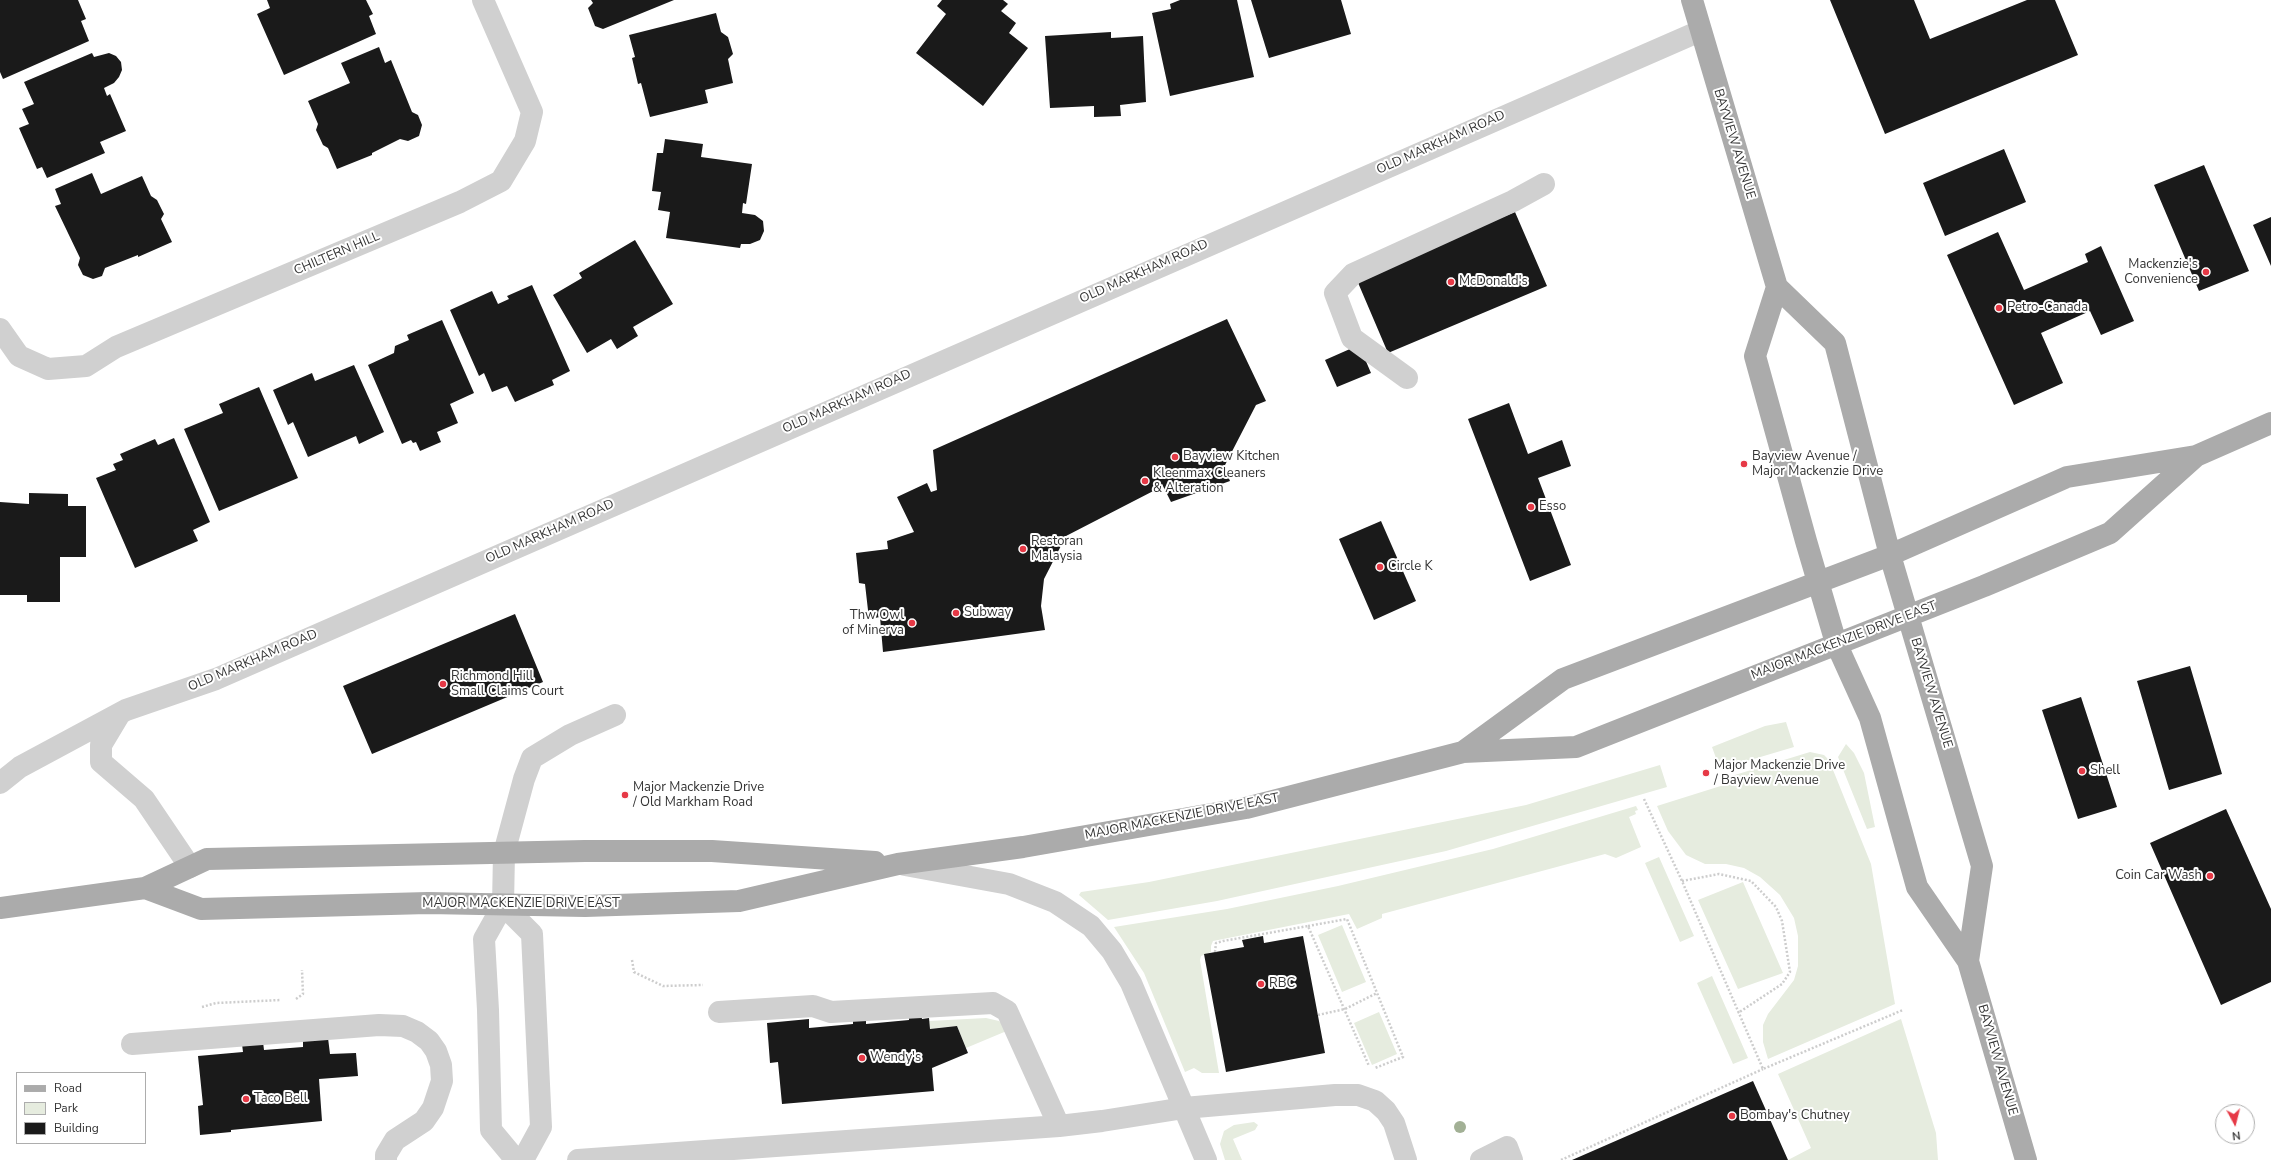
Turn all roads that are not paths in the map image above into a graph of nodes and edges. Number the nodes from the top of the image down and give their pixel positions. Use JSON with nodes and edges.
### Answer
{"nodes":[{"id":1,"x":484,"y":0,"type":"edge"},
{"id":2,"x":1692,"y":0,"type":"edge"},
{"id":3,"x":1700,"y":31,"type":"junction"},
{"id":4,"x":1544,"y":184,"type":"dead end"},
{"id":5,"x":1776,"y":287,"type":"junction"},
{"id":6,"x":0,"y":329,"type":"edge"},
{"id":7,"x":1407,"y":378,"type":"dead end"},
{"id":8,"x":2271,"y":423,"type":"edge"},
{"id":9,"x":2196,"y":456,"type":"junction"},
{"id":10,"x":1890,"y":555,"type":"junction"},
{"id":11,"x":1819,"y":580,"type":"junction"},
{"id":12,"x":1908,"y":616,"type":"junction"},
{"id":13,"x":1836,"y":643,"type":"junction"},
{"id":14,"x":120,"y":714,"type":"junction"},
{"id":15,"x":615,"y":715,"type":"dead end"},
{"id":16,"x":1463,"y":752,"type":"junction"},
{"id":17,"x":0,"y":783,"type":"edge"},
{"id":18,"x":504,"y":853,"type":"junction"},
{"id":19,"x":898,"y":864,"type":"junction"},
{"id":20,"x":190,"y":867,"type":"junction"},
{"id":21,"x":145,"y":888,"type":"junction"},
{"id":22,"x":503,"y":905,"type":"junction"},
{"id":23,"x":0,"y":908,"type":"edge"},
{"id":24,"x":1968,"y":960,"type":"junction"},
{"id":25,"x":719,"y":1012,"type":"dead end"},
{"id":26,"x":132,"y":1044,"type":"dead end"},
{"id":27,"x":1184,"y":1108,"type":"junction"},
{"id":28,"x":1059,"y":1126,"type":"junction"},
{"id":29,"x":386,"y":1160,"type":"edge"},
{"id":30,"x":516,"y":1160,"type":"edge"},
{"id":31,"x":522,"y":1160,"type":"edge"},
{"id":32,"x":578,"y":1160,"type":"edge"},
{"id":33,"x":1206,"y":1160,"type":"edge"},
{"id":34,"x":1406,"y":1160,"type":"edge"},
{"id":35,"x":1480,"y":1160,"type":"edge"},
{"id":36,"x":1512,"y":1160,"type":"edge"},
{"id":37,"x":2026,"y":1160,"type":"edge"}],
"edges":[{"from":1,"to":6,"type":"street","name":"CHILTERN HILL"},
{"from":2,"to":3,"type":"main road","name":"BAYVIEW AVENUE"},
{"from":3,"to":5,"type":"main road","name":"BAYVIEW AVENUE"},
{"from":3,"to":14,"type":"street","name":"OLD MARKHAM ROAD"},
{"from":4,"to":7,"type":"street"},
{"from":5,"to":10,"type":"main road","name":"BAYVIEW AVENUE"},
{"from":5,"to":11,"type":"main road","name":"BAYVIEW AVENUE"},
{"from":8,"to":9,"type":"main road","name":"MAJOR MACKENZIE DRIVE EAST"},
{"from":9,"to":10,"type":"main road","name":"MAJOR MACKENZIE DRIVE EAST"},
{"from":9,"to":12,"type":"main road","name":"MAJOR MACKENZIE DRIVE EAST"},
{"from":10,"to":11,"type":"main road","name":"MAJOR MACKENZIE DRIVE EAST"},
{"from":10,"to":12,"type":"main road","name":"BAYVIEW AVENUE"},
{"from":11,"to":13,"type":"main road","name":"BAYVIEW AVENUE"},
{"from":11,"to":16,"type":"main road","name":"MAJOR MACKENZIE DRIVE EAST"},
{"from":12,"to":13,"type":"main road","name":"MAJOR MACKENZIE DRIVE EAST"},
{"from":12,"to":24,"type":"main road","name":"BAYVIEW AVENUE"},
{"from":13,"to":16,"type":"main road","name":"MAJOR MACKENZIE DRIVE EAST"},
{"from":13,"to":24,"type":"main road","name":"BAYVIEW AVENUE"},
{"from":14,"to":17,"type":"street","name":"OLD MARKHAM ROAD"},
{"from":14,"to":20,"type":"street"},
{"from":15,"to":18,"type":"street"},
{"from":16,"to":19,"type":"main road","name":"MAJOR MACKENZIE DRIVE EAST"},
{"from":18,"to":19,"type":"main road","name":"MAJOR MACKENZIE DRIVE EAST"},
{"from":18,"to":20,"type":"main road","name":"MAJOR MACKENZIE DRIVE EAST"},
{"from":18,"to":22,"type":"street"},
{"from":19,"to":22,"type":"main road","name":"MAJOR MACKENZIE DRIVE EAST"},
{"from":19,"to":27,"type":"street"},
{"from":20,"to":21,"type":"main road","name":"MAJOR MACKENZIE DRIVE EAST"},
{"from":21,"to":22,"type":"main road","name":"MAJOR MACKENZIE DRIVE EAST"},
{"from":21,"to":23,"type":"main road","name":"MAJOR MACKENZIE DRIVE EAST"},
{"from":22,"to":30,"type":"street"},
{"from":22,"to":31,"type":"street"},
{"from":24,"to":37,"type":"main road","name":"BAYVIEW AVENUE"},
{"from":25,"to":28,"type":"street"},
{"from":26,"to":29,"type":"street"},
{"from":27,"to":28,"type":"street"},
{"from":27,"to":33,"type":"street"},
{"from":27,"to":34,"type":"street"},
{"from":28,"to":32,"type":"street"},
{"from":35,"to":36,"type":"street"}]}
